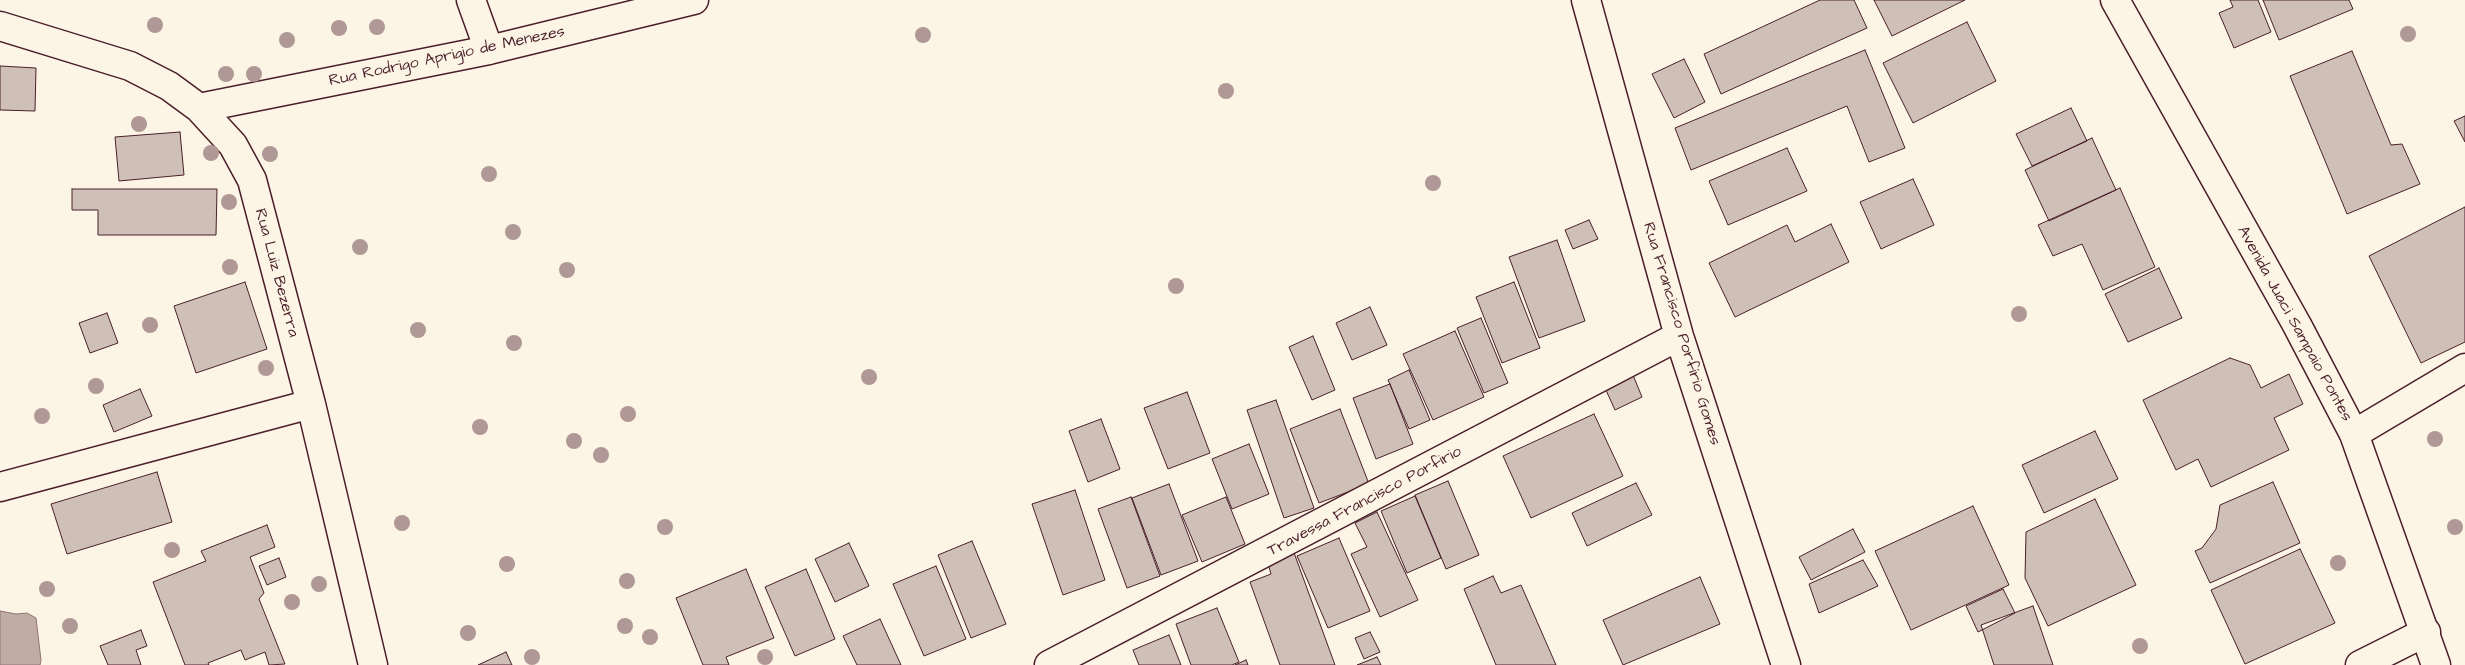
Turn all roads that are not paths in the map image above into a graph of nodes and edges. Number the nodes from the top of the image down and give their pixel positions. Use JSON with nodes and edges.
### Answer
{"nodes":[{"id":1,"x":471,"y":0,"type":"edge"},
{"id":2,"x":694,"y":0,"type":"edge"},
{"id":3,"x":1586,"y":0,"type":"edge"},
{"id":4,"x":2115,"y":0,"type":"edge"},
{"id":5,"x":0,"y":26,"type":"edge"},
{"id":6,"x":489,"y":50,"type":"junction"},
{"id":7,"x":199,"y":108,"type":"junction"},
{"id":8,"x":1679,"y":336,"type":"junction"},
{"id":9,"x":2465,"y":368,"type":"edge"},
{"id":10,"x":311,"y":404,"type":"junction"},
{"id":11,"x":2354,"y":434,"type":"junction"},
{"id":12,"x":0,"y":487,"type":"edge"},
{"id":13,"x":2426,"y":632,"type":"junction"},
{"id":14,"x":373,"y":665,"type":"edge"},
{"id":15,"x":1049,"y":665,"type":"edge"},
{"id":16,"x":1786,"y":665,"type":"edge"},
{"id":17,"x":2360,"y":665,"type":"edge"},
{"id":18,"x":2436,"y":665,"type":"edge"}],
"edges":[{"from":1,"to":6,"type":"street"},
{"from":2,"to":6,"type":"street","name":"Rua Rodrigo Aprigio de Menezes"},
{"from":3,"to":8,"type":"street","name":"Rua Francisco Porfírio Gomes"},
{"from":4,"to":11,"type":"street","name":"Avenida Juaci Sampaio Pontes"},
{"from":5,"to":7,"type":"street","name":"Rua Luiz Bezerra"},
{"from":6,"to":7,"type":"street","name":"Rua Rodrigo Aprigio de Menezes"},
{"from":7,"to":10,"type":"street","name":"Rua Luiz Bezerra"},
{"from":8,"to":15,"type":"street","name":"Travessa Francisco Porfirio"},
{"from":8,"to":16,"type":"street","name":"Rua Francisco Porfírio Gomes"},
{"from":9,"to":11,"type":"street"},
{"from":10,"to":12,"type":"street"},
{"from":10,"to":14,"type":"street","name":"Rua Luiz Bezerra"},
{"from":11,"to":13,"type":"street","name":"Avenida Juaci Sampaio Pontes"},
{"from":13,"to":17,"type":"street"},
{"from":13,"to":18,"type":"street","name":"Avenida Juaci Sampaio Pontes"}]}
